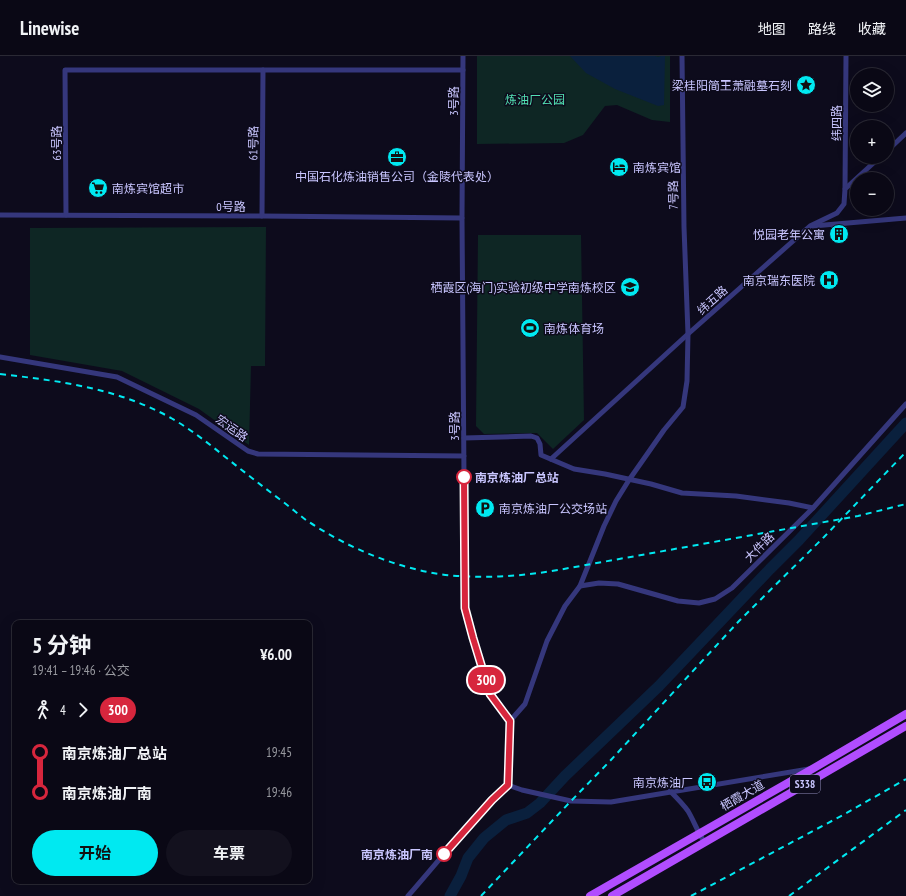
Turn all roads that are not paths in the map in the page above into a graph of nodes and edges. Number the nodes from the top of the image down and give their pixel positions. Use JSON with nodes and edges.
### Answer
{"nodes":[{"id":1,"x":463,"y":56,"type":"edge"},
{"id":2,"x":682,"y":56,"type":"edge"},
{"id":3,"x":846,"y":56,"type":"edge"},
{"id":4,"x":263,"y":70,"type":"junction"},
{"id":5,"x":463,"y":70,"type":"junction"},
{"id":6,"x":906,"y":133,"type":"edge"},
{"id":7,"x":894,"y":144,"type":"edge"},
{"id":8,"x":872,"y":164,"type":"edge"},
{"id":9,"x":845,"y":189,"type":"junction"},
{"id":10,"x":0,"y":215,"type":"edge"},
{"id":11,"x":66,"y":216,"type":"junction"},
{"id":12,"x":262,"y":216,"type":"junction"},
{"id":13,"x":462,"y":218,"type":"junction"},
{"id":14,"x":906,"y":218,"type":"edge"},
{"id":15,"x":810,"y":226,"type":"junction"},
{"id":16,"x":688,"y":334,"type":"junction"},
{"id":17,"x":0,"y":357,"type":"edge"},
{"id":18,"x":906,"y":404,"type":"edge"},
{"id":19,"x":464,"y":438,"type":"junction"},
{"id":20,"x":464,"y":456,"type":"junction"},
{"id":21,"x":551,"y":460,"type":"junction"},
{"id":22,"x":628,"y":480,"type":"junction"},
{"id":23,"x":813,"y":508,"type":"junction"},
{"id":24,"x":580,"y":586,"type":"junction"},
{"id":25,"x":906,"y":714,"type":"edge"},
{"id":26,"x":510,"y":721,"type":"junction"},
{"id":27,"x":906,"y":726,"type":"edge"},
{"id":28,"x":814,"y":768,"type":"junction"},
{"id":29,"x":508,"y":785,"type":"junction"},
{"id":30,"x":670,"y":791,"type":"junction"},
{"id":31,"x":698,"y":834,"type":"junction"},
{"id":32,"x":705,"y":842,"type":"junction"},
{"id":33,"x":408,"y":896,"type":"edge"},
{"id":34,"x":590,"y":896,"type":"edge"},
{"id":35,"x":612,"y":896,"type":"edge"}],
"edges":[{"from":1,"to":5,"type":"street","name":"3号路"},
{"from":2,"to":16,"type":"street","name":"7号路"},
{"from":3,"to":9,"type":"street","name":"纬四路"},
{"from":4,"to":5,"type":"street"},
{"from":4,"to":11,"type":"street","name":"63号路"},
{"from":4,"to":12,"type":"street","name":"61号路"},
{"from":5,"to":13,"type":"street","name":"3号路"},
{"from":6,"to":7,"type":"street"},
{"from":8,"to":9,"type":"street"},
{"from":9,"to":15,"type":"street","name":"纬五路"},
{"from":10,"to":11,"type":"street","name":"0号路"},
{"from":11,"to":12,"type":"street","name":"0号路"},
{"from":12,"to":13,"type":"street","name":"0号路"},
{"from":13,"to":19,"type":"street","name":"3号路"},
{"from":14,"to":15,"type":"street"},
{"from":15,"to":16,"type":"street","name":"纬五路"},
{"from":16,"to":21,"type":"street","name":"纬五路"},
{"from":16,"to":22,"type":"street","name":"7号路"},
{"from":17,"to":20,"type":"street","name":"宏运路"},
{"from":18,"to":23,"type":"street","name":"大件路"},
{"from":19,"to":20,"type":"street","name":"3号路"},
{"from":19,"to":21,"type":"street"},
{"from":20,"to":26,"type":"street","name":"3号路"},
{"from":21,"to":22,"type":"street"},
{"from":22,"to":23,"type":"street"},
{"from":22,"to":24,"type":"street","name":"7号路"},
{"from":23,"to":24,"type":"street","name":"大件路"},
{"from":24,"to":26,"type":"street","name":"7号路"},
{"from":25,"to":28,"type":"main road","name":"栖霞大道","number":"S338"},
{"from":26,"to":29,"type":"street"},
{"from":27,"to":32,"type":"main road","name":"栖霞大道","number":"S338"},
{"from":28,"to":30,"type":"street"},
{"from":28,"to":31,"type":"main road","name":"栖霞大道","number":"S338"},
{"from":29,"to":30,"type":"street"},
{"from":29,"to":33,"type":"street"},
{"from":30,"to":31,"type":"street"},
{"from":31,"to":32,"type":"street"},
{"from":31,"to":34,"type":"main road","name":"栖霞大道","number":"S338"},
{"from":32,"to":35,"type":"main road","name":"栖霞大道","number":"S338"}]}
